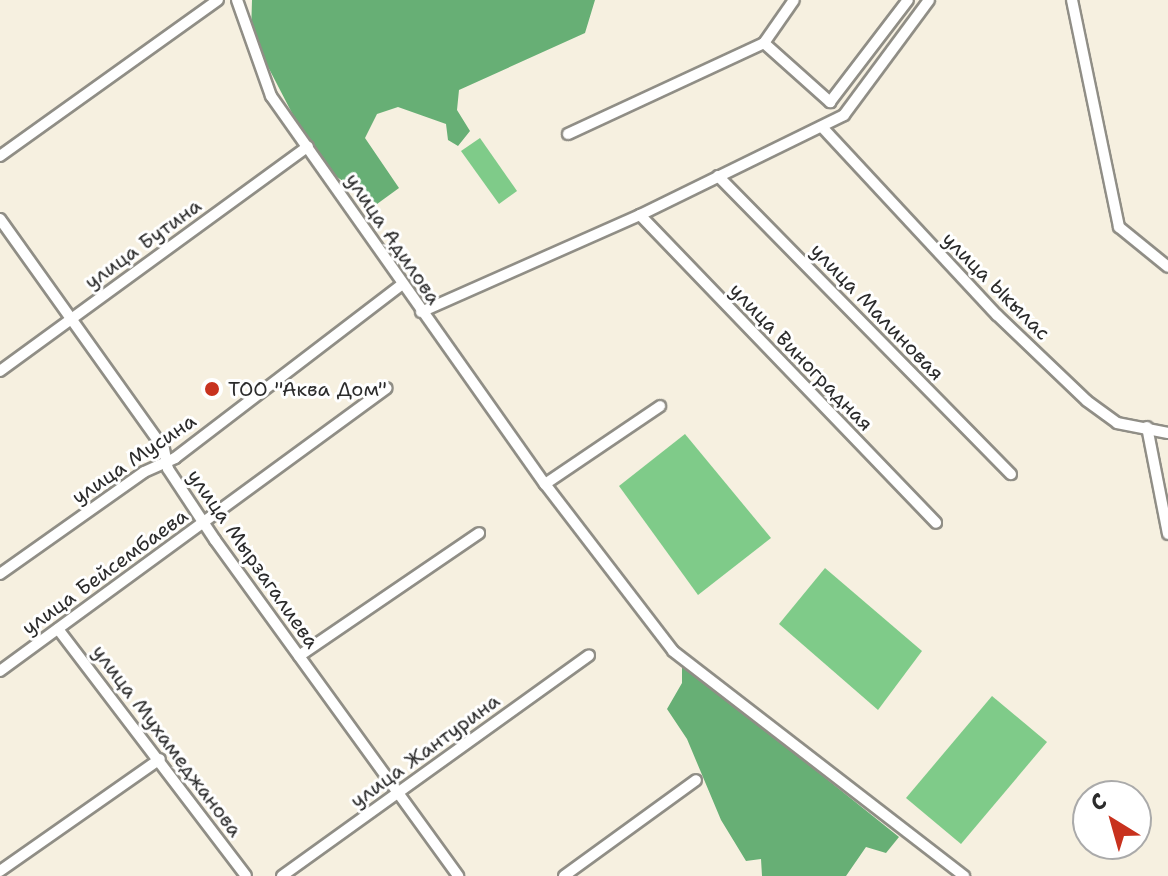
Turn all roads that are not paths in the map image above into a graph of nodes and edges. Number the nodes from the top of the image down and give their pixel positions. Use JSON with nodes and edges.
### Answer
{"nodes":[{"id":1,"x":218,"y":0,"type":"edge"},
{"id":2,"x":237,"y":0,"type":"edge"},
{"id":3,"x":794,"y":0,"type":"edge"},
{"id":4,"x":908,"y":0,"type":"edge"},
{"id":5,"x":929,"y":0,"type":"edge"},
{"id":6,"x":1072,"y":0,"type":"edge"},
{"id":7,"x":764,"y":43,"type":"junction"},
{"id":8,"x":822,"y":127,"type":"junction"},
{"id":9,"x":568,"y":134,"type":"dead end"},
{"id":10,"x":308,"y":146,"type":"junction"},
{"id":11,"x":0,"y":156,"type":"edge"},
{"id":12,"x":718,"y":176,"type":"junction"},
{"id":13,"x":640,"y":215,"type":"junction"},
{"id":14,"x":0,"y":219,"type":"edge"},
{"id":15,"x":1168,"y":267,"type":"edge"},
{"id":16,"x":401,"y":285,"type":"junction"},
{"id":17,"x":421,"y":312,"type":"junction"},
{"id":18,"x":71,"y":318,"type":"junction"},
{"id":19,"x":0,"y":371,"type":"edge"},
{"id":20,"x":386,"y":388,"type":"dead end"},
{"id":21,"x":660,"y":406,"type":"dead end"},
{"id":22,"x":1147,"y":427,"type":"junction"},
{"id":23,"x":1168,"y":433,"type":"edge"},
{"id":24,"x":167,"y":460,"type":"junction"},
{"id":25,"x":1011,"y":474,"type":"dead end"},
{"id":26,"x":545,"y":484,"type":"junction"},
{"id":27,"x":203,"y":523,"type":"junction"},
{"id":28,"x":936,"y":523,"type":"dead end"},
{"id":29,"x":479,"y":533,"type":"dead end"},
{"id":30,"x":1168,"y":534,"type":"edge"},
{"id":31,"x":0,"y":574,"type":"edge"},
{"id":32,"x":58,"y":629,"type":"junction"},
{"id":33,"x":589,"y":655,"type":"dead end"},
{"id":34,"x":299,"y":656,"type":"junction"},
{"id":35,"x":0,"y":671,"type":"edge"},
{"id":36,"x":160,"y":759,"type":"junction"},
{"id":37,"x":696,"y":780,"type":"dead end"},
{"id":38,"x":398,"y":793,"type":"junction"},
{"id":39,"x":0,"y":871,"type":"edge"},
{"id":40,"x":246,"y":876,"type":"edge"},
{"id":41,"x":282,"y":876,"type":"edge"},
{"id":42,"x":458,"y":876,"type":"edge"},
{"id":43,"x":564,"y":876,"type":"edge"},
{"id":44,"x":964,"y":876,"type":"edge"}],
"edges":[{"from":1,"to":11,"type":"street"},
{"from":2,"to":10,"type":"street","name":"улица Адилова"},
{"from":3,"to":7,"type":"street"},
{"from":4,"to":7,"type":"street"},
{"from":5,"to":8,"type":"street"},
{"from":6,"to":15,"type":"street"},
{"from":7,"to":9,"type":"street"},
{"from":8,"to":12,"type":"street"},
{"from":8,"to":22,"type":"street","name":"улица Ыкылас"},
{"from":10,"to":16,"type":"street","name":"улица Адилова"},
{"from":10,"to":18,"type":"street","name":"улица Бутина"},
{"from":12,"to":13,"type":"street"},
{"from":12,"to":25,"type":"street","name":"улица Малиновая"},
{"from":13,"to":17,"type":"street"},
{"from":13,"to":28,"type":"street","name":"улица Виноградная"},
{"from":14,"to":18,"type":"street","name":"улица Мырзагалиева"},
{"from":16,"to":17,"type":"street","name":"улица Адилова"},
{"from":16,"to":24,"type":"street","name":"улица Мусина"},
{"from":17,"to":26,"type":"street","name":"улица Адилова"},
{"from":18,"to":19,"type":"street","name":"улица Бутина"},
{"from":18,"to":24,"type":"street","name":"улица Мырзагалиева"},
{"from":20,"to":27,"type":"street","name":"улица Бейсембаева"},
{"from":21,"to":26,"type":"street"},
{"from":22,"to":23,"type":"street","name":"улица Ыкылас"},
{"from":22,"to":30,"type":"street"},
{"from":24,"to":27,"type":"street","name":"улица Мырзагалиева"},
{"from":24,"to":31,"type":"street","name":"улица Мусина"},
{"from":26,"to":44,"type":"street","name":"улица Адилова"},
{"from":27,"to":32,"type":"street","name":"улица Бейсембаева"},
{"from":27,"to":34,"type":"street","name":"улица Мырзагалиева"},
{"from":29,"to":34,"type":"street"},
{"from":32,"to":35,"type":"street","name":"улица Бейсембаева"},
{"from":32,"to":36,"type":"street","name":"улица Мухамеджанова"},
{"from":33,"to":38,"type":"street","name":"улица Жантурина"},
{"from":34,"to":38,"type":"street","name":"улица Мырзагалиева"},
{"from":36,"to":39,"type":"street"},
{"from":36,"to":40,"type":"street","name":"улица Мухамеджанова"},
{"from":37,"to":43,"type":"street"},
{"from":38,"to":41,"type":"street","name":"улица Жантурина"},
{"from":38,"to":42,"type":"street","name":"улица Мырзагалиева"}]}
